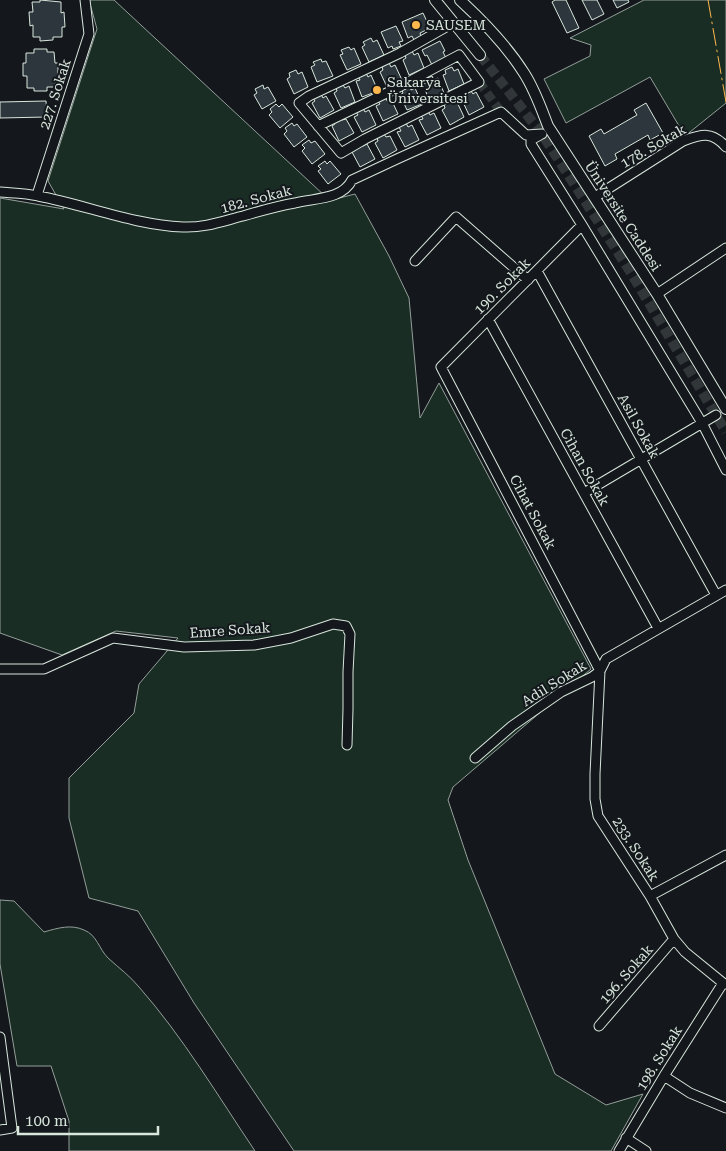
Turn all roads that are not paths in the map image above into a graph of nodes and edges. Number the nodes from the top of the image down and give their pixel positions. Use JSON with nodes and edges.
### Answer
{"nodes":[{"id":1,"x":85,"y":0,"type":"edge"},
{"id":2,"x":435,"y":0,"type":"edge"},
{"id":3,"x":460,"y":0,"type":"edge"},
{"id":4,"x":453,"y":23,"type":"junction"},
{"id":5,"x":480,"y":54,"type":"tunnel mouth"},
{"id":6,"x":318,"y":126,"type":"junction"},
{"id":7,"x":726,"y":147,"type":"edge"},
{"id":8,"x":0,"y":192,"type":"edge"},
{"id":9,"x":37,"y":195,"type":"junction"},
{"id":10,"x":595,"y":197,"type":"junction"},
{"id":11,"x":582,"y":225,"type":"junction"},
{"id":12,"x":726,"y":248,"type":"edge"},
{"id":13,"x":415,"y":261,"type":"dead end"},
{"id":14,"x":537,"y":271,"type":"junction"},
{"id":15,"x":528,"y":280,"type":"junction"},
{"id":16,"x":657,"y":294,"type":"junction"},
{"id":17,"x":488,"y":319,"type":"junction"},
{"id":18,"x":441,"y":367,"type":"joint"},
{"id":19,"x":726,"y":409,"type":"edge"},
{"id":20,"x":716,"y":415,"type":"dead end"},
{"id":21,"x":702,"y":423,"type":"junction"},
{"id":22,"x":641,"y":459,"type":"junction"},
{"id":23,"x":726,"y":470,"type":"edge"},
{"id":24,"x":584,"y":493,"type":"junction"},
{"id":25,"x":726,"y":590,"type":"edge"},
{"id":26,"x":716,"y":595,"type":"junction"},
{"id":27,"x":658,"y":628,"type":"junction"},
{"id":28,"x":0,"y":669,"type":"edge"},
{"id":29,"x":600,"y":671,"type":"junction"},
{"id":30,"x":346,"y":745,"type":"dead end"},
{"id":31,"x":475,"y":758,"type":"dead end"},
{"id":32,"x":726,"y":855,"type":"edge"},
{"id":33,"x":650,"y":896,"type":"junction"},
{"id":34,"x":674,"y":939,"type":"junction"},
{"id":35,"x":724,"y":984,"type":"edge"},
{"id":36,"x":599,"y":1026,"type":"dead end"},
{"id":37,"x":0,"y":1037,"type":"edge"},
{"id":38,"x":664,"y":1076,"type":"junction"},
{"id":39,"x":726,"y":1108,"type":"edge"},
{"id":40,"x":0,"y":1130,"type":"edge"},
{"id":41,"x":626,"y":1138,"type":"junction"},
{"id":42,"x":618,"y":1151,"type":"edge"},
{"id":43,"x":646,"y":1151,"type":"edge"}],
"edges":[{"from":1,"to":9,"type":"street","name":"227. Sokak"},
{"from":2,"to":4,"type":"street"},
{"from":3,"to":10,"type":"street","name":"Üniversite Caddesi"},
{"from":4,"to":5,"type":"street"},
{"from":4,"to":6,"type":"street"},
{"from":6,"to":6,"type":"street"},
{"from":7,"to":10,"type":"street","name":"178. Sokak"},
{"from":8,"to":9,"type":"street","name":"182. Sokak"},
{"from":9,"to":11,"type":"street","name":"182. Sokak"},
{"from":10,"to":16,"type":"street","name":"Üniversite Caddesi"},
{"from":11,"to":14,"type":"street","name":"190. Sokak"},
{"from":11,"to":21,"type":"street"},
{"from":12,"to":16,"type":"street"},
{"from":13,"to":15,"type":"street"},
{"from":14,"to":15,"type":"street","name":"190. Sokak"},
{"from":14,"to":22,"type":"street","name":"Asil Sokak"},
{"from":15,"to":17,"type":"street","name":"190. Sokak"},
{"from":16,"to":19,"type":"street","name":"Üniversite Caddesi"},
{"from":17,"to":18,"type":"street","name":"190. Sokak"},
{"from":17,"to":24,"type":"street","name":"Cihan Sokak"},
{"from":18,"to":29,"type":"street","name":"Cihat Sokak"},
{"from":20,"to":21,"type":"street"},
{"from":21,"to":22,"type":"street"},
{"from":21,"to":23,"type":"street"},
{"from":22,"to":24,"type":"street"},
{"from":22,"to":26,"type":"street","name":"Asil Sokak"},
{"from":24,"to":27,"type":"street","name":"Cihan Sokak"},
{"from":25,"to":26,"type":"street","name":"Adil Sokak"},
{"from":26,"to":27,"type":"street","name":"Adil Sokak"},
{"from":27,"to":29,"type":"street","name":"Adil Sokak"},
{"from":28,"to":30,"type":"street","name":"Emre Sokak"},
{"from":29,"to":31,"type":"street","name":"Adil Sokak"},
{"from":29,"to":33,"type":"street","name":"233. Sokak"},
{"from":32,"to":33,"type":"street"},
{"from":33,"to":34,"type":"street","name":"233. Sokak"},
{"from":34,"to":35,"type":"street","name":"233. Sokak"},
{"from":34,"to":36,"type":"street","name":"196. Sokak"},
{"from":35,"to":38,"type":"street","name":"198. Sokak"},
{"from":37,"to":40,"type":"street"},
{"from":38,"to":39,"type":"street"},
{"from":38,"to":41,"type":"street","name":"198. Sokak"},
{"from":41,"to":42,"type":"street","name":"198. Sokak"},
{"from":41,"to":43,"type":"street"}]}
